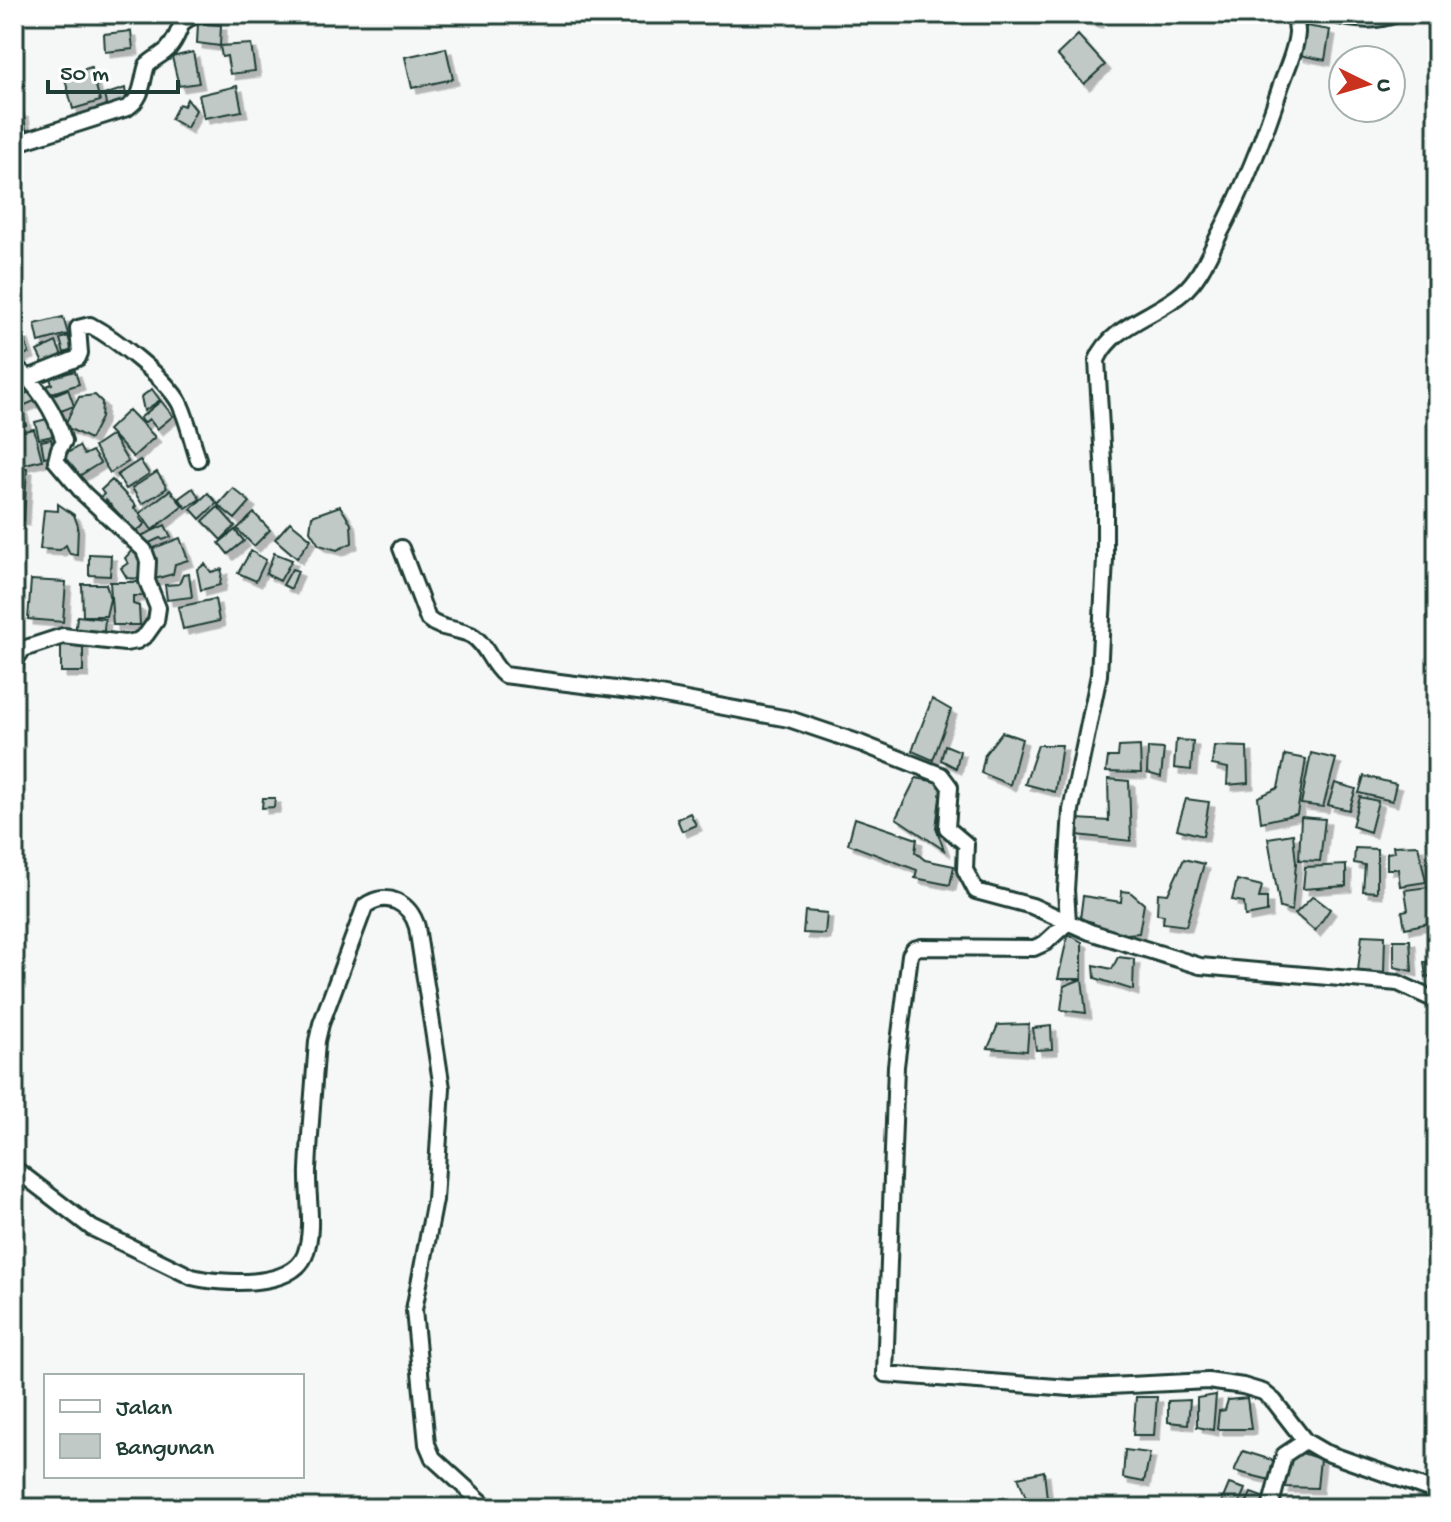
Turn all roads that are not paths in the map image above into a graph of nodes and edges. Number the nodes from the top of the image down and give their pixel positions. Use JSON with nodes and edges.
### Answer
{"nodes":[{"id":1,"x":204,"y":14,"type":"edge"},
{"id":2,"x":1294,"y":14,"type":"edge"},
{"id":3,"x":1331,"y":14,"type":"edge"},
{"id":4,"x":1397,"y":14,"type":"edge"},
{"id":5,"x":14,"y":144,"type":"edge"},
{"id":6,"x":14,"y":365,"type":"edge"},
{"id":7,"x":28,"y":378,"type":"junction"},
{"id":8,"x":198,"y":459,"type":"dead end"},
{"id":9,"x":401,"y":548,"type":"dead end"},
{"id":10,"x":14,"y":670,"type":"edge"},
{"id":11,"x":1068,"y":922,"type":"junction"},
{"id":12,"x":1437,"y":1001,"type":"edge"},
{"id":13,"x":14,"y":1168,"type":"edge"},
{"id":14,"x":1305,"y":1441,"type":"junction"},
{"id":15,"x":1437,"y":1492,"type":"edge"},
{"id":16,"x":488,"y":1508,"type":"edge"},
{"id":17,"x":1270,"y":1508,"type":"edge"}],
"edges":[{"from":1,"to":5,"type":"street"},
{"from":2,"to":11,"type":"street"},
{"from":3,"to":4,"type":"street"},
{"from":6,"to":7,"type":"street"},
{"from":7,"to":8,"type":"street"},
{"from":7,"to":10,"type":"street"},
{"from":9,"to":11,"type":"street"},
{"from":11,"to":12,"type":"street"},
{"from":11,"to":14,"type":"street"},
{"from":13,"to":16,"type":"street"},
{"from":14,"to":15,"type":"street"},
{"from":14,"to":17,"type":"street"}]}
